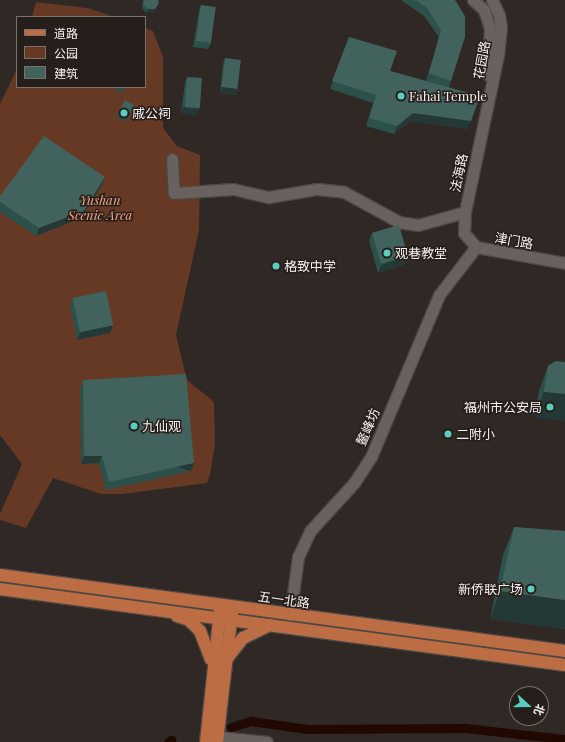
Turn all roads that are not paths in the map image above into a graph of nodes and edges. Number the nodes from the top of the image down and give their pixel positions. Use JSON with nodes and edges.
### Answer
{"nodes":[{"id":1,"x":474,"y":0,"type":"edge"},
{"id":2,"x":492,"y":0,"type":"edge"},
{"id":3,"x":485,"y":120,"type":"junction"},
{"id":4,"x":172,"y":160,"type":"dead end"},
{"id":5,"x":465,"y":212,"type":"junction"},
{"id":6,"x":464,"y":233,"type":"joint"},
{"id":7,"x":476,"y":247,"type":"junction"},
{"id":8,"x":565,"y":263,"type":"edge"},
{"id":9,"x":0,"y":575,"type":"edge"},
{"id":10,"x":0,"y":590,"type":"edge"},
{"id":11,"x":221,"y":605,"type":"junction"},
{"id":12,"x":234,"y":607,"type":"junction"},
{"id":13,"x":160,"y":609,"type":"junction"},
{"id":14,"x":290,"y":615,"type":"junction"},
{"id":15,"x":225,"y":618,"type":"junction"},
{"id":16,"x":270,"y":625,"type":"junction"},
{"id":17,"x":565,"y":651,"type":"edge"},
{"id":18,"x":220,"y":660,"type":"junction"},
{"id":19,"x":565,"y":665,"type":"edge"},
{"id":20,"x":214,"y":740,"type":"edge"},
{"id":21,"x":267,"y":742,"type":"edge"}],
"edges":[{"from":1,"to":3,"type":"street","name":"花园路"},
{"from":2,"to":3,"type":"street","name":"花园路"},
{"from":3,"to":5,"type":"street","name":"法海路"},
{"from":4,"to":5,"type":"street"},
{"from":5,"to":6,"type":"street","name":"法海路"},
{"from":6,"to":7,"type":"street","name":"津门路"},
{"from":7,"to":8,"type":"street","name":"津门路"},
{"from":7,"to":14,"type":"street","name":"鳌峰坊"},
{"from":9,"to":11,"type":"main road","name":"五一北路"},
{"from":10,"to":13,"type":"main road","name":"五一北路"},
{"from":11,"to":12,"type":"main road","name":"五一北路"},
{"from":11,"to":15,"type":"main road"},
{"from":12,"to":14,"type":"main road","name":"五一北路"},
{"from":12,"to":15,"type":"main road"},
{"from":13,"to":15,"type":"main road","name":"五一北路"},
{"from":13,"to":18,"type":"main road"},
{"from":14,"to":17,"type":"main road","name":"五一北路"},
{"from":15,"to":16,"type":"main road","name":"五一北路"},
{"from":15,"to":18,"type":"main road"},
{"from":16,"to":18,"type":"main road"},
{"from":16,"to":19,"type":"main road","name":"五一北路"},
{"from":18,"to":20,"type":"main road"},
{"from":20,"to":21,"type":"street"}]}
